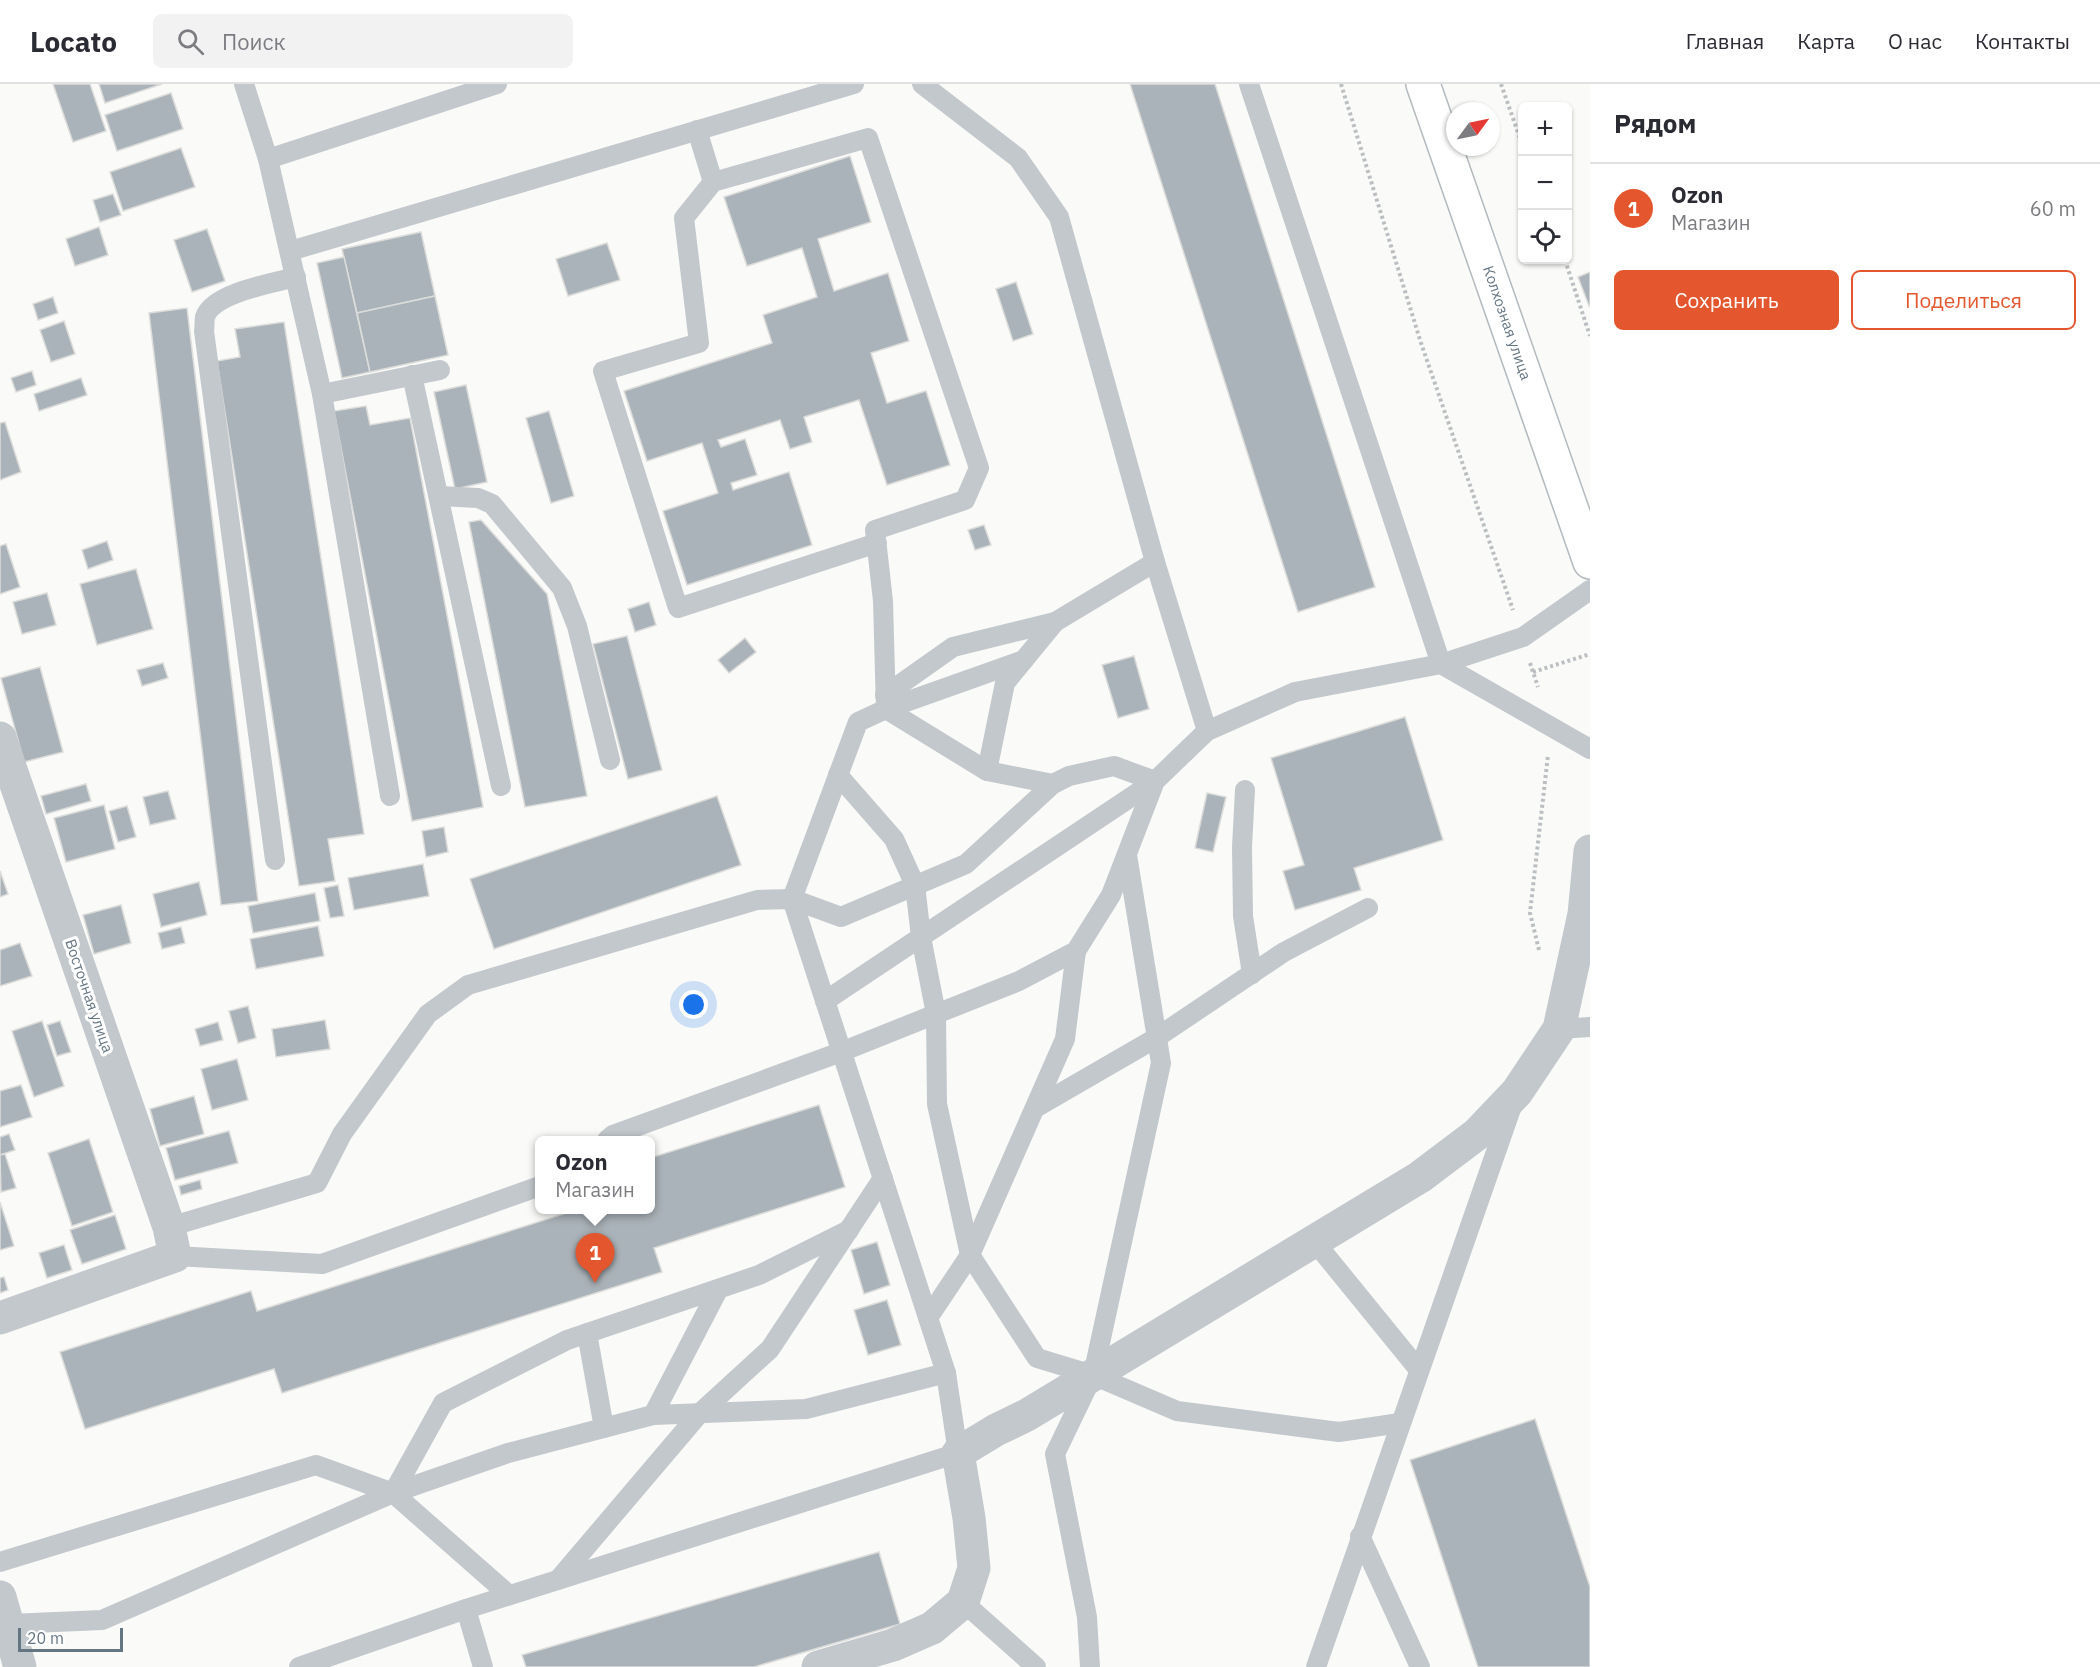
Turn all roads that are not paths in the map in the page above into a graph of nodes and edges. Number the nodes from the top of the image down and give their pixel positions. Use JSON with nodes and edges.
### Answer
{"nodes":[{"id":1,"x":244,"y":84,"type":"edge"},
{"id":2,"x":497,"y":84,"type":"edge"},
{"id":3,"x":854,"y":84,"type":"edge"},
{"id":4,"x":922,"y":84,"type":"edge"},
{"id":5,"x":1249,"y":84,"type":"edge"},
{"id":6,"x":1423,"y":84,"type":"edge"},
{"id":7,"x":697,"y":130,"type":"junction"},
{"id":8,"x":268,"y":159,"type":"junction"},
{"id":9,"x":713,"y":182,"type":"junction"},
{"id":10,"x":290,"y":250,"type":"junction"},
{"id":11,"x":296,"y":277,"type":"junction"},
{"id":12,"x":440,"y":370,"type":"dead end"},
{"id":13,"x":412,"y":375,"type":"junction"},
{"id":14,"x":322,"y":394,"type":"junction"},
{"id":15,"x":440,"y":496,"type":"junction"},
{"id":16,"x":877,"y":543,"type":"junction"},
{"id":17,"x":1155,"y":562,"type":"junction"},
{"id":18,"x":1590,"y":562,"type":"edge"},
{"id":19,"x":1590,"y":590,"type":"edge"},
{"id":20,"x":1055,"y":622,"type":"junction"},
{"id":21,"x":1024,"y":660,"type":"junction"},
{"id":22,"x":1440,"y":663,"type":"junction"},
{"id":23,"x":886,"y":702,"type":"junction"},
{"id":24,"x":1207,"y":731,"type":"junction"},
{"id":25,"x":0,"y":738,"type":"edge"},
{"id":26,"x":1590,"y":749,"type":"edge"},
{"id":27,"x":610,"y":760,"type":"dead end"},
{"id":28,"x":987,"y":771,"type":"junction"},
{"id":29,"x":838,"y":775,"type":"junction"},
{"id":30,"x":1155,"y":781,"type":"junction"},
{"id":31,"x":1053,"y":784,"type":"junction"},
{"id":32,"x":501,"y":786,"type":"dead end"},
{"id":33,"x":1245,"y":790,"type":"dead end"},
{"id":34,"x":390,"y":796,"type":"dead end"},
{"id":35,"x":1590,"y":851,"type":"edge"},
{"id":36,"x":1127,"y":855,"type":"junction"},
{"id":37,"x":275,"y":860,"type":"dead end"},
{"id":38,"x":915,"y":885,"type":"junction"},
{"id":39,"x":792,"y":899,"type":"junction"},
{"id":40,"x":1368,"y":908,"type":"dead end"},
{"id":41,"x":921,"y":937,"type":"junction"},
{"id":42,"x":1076,"y":951,"type":"junction"},
{"id":43,"x":1252,"y":974,"type":"junction"},
{"id":44,"x":825,"y":1001,"type":"junction"},
{"id":45,"x":936,"y":1014,"type":"junction"},
{"id":46,"x":1575,"y":1028,"type":"edge"},
{"id":47,"x":1156,"y":1038,"type":"junction"},
{"id":48,"x":841,"y":1052,"type":"junction"},
{"id":49,"x":1516,"y":1092,"type":"junction"},
{"id":50,"x":1035,"y":1107,"type":"junction"},
{"id":51,"x":612,"y":1136,"type":"edge"},
{"id":52,"x":883,"y":1178,"type":"junction"},
{"id":53,"x":535,"y":1188,"type":"edge"},
{"id":54,"x":849,"y":1230,"type":"junction"},
{"id":55,"x":1314,"y":1241,"type":"junction"},
{"id":56,"x":172,"y":1242,"type":"junction"},
{"id":57,"x":970,"y":1255,"type":"junction"},
{"id":58,"x":717,"y":1290,"type":"junction"},
{"id":59,"x":0,"y":1318,"type":"edge"},
{"id":60,"x":928,"y":1318,"type":"junction"},
{"id":61,"x":587,"y":1333,"type":"junction"},
{"id":62,"x":1419,"y":1370,"type":"junction"},
{"id":63,"x":946,"y":1373,"type":"junction"},
{"id":64,"x":1093,"y":1375,"type":"junction"},
{"id":65,"x":699,"y":1414,"type":"junction"},
{"id":66,"x":653,"y":1415,"type":"junction"},
{"id":67,"x":1400,"y":1423,"type":"junction"},
{"id":68,"x":604,"y":1428,"type":"junction"},
{"id":69,"x":958,"y":1452,"type":"junction"},
{"id":70,"x":393,"y":1493,"type":"junction"},
{"id":71,"x":1360,"y":1536,"type":"junction"},
{"id":72,"x":0,"y":1562,"type":"edge"},
{"id":73,"x":558,"y":1580,"type":"junction"},
{"id":74,"x":509,"y":1595,"type":"junction"},
{"id":75,"x":963,"y":1602,"type":"junction"},
{"id":76,"x":465,"y":1609,"type":"junction"},
{"id":77,"x":3,"y":1616,"type":"edge"},
{"id":78,"x":20,"y":1667,"type":"edge"},
{"id":79,"x":299,"y":1667,"type":"edge"},
{"id":80,"x":483,"y":1667,"type":"edge"},
{"id":81,"x":818,"y":1667,"type":"edge"},
{"id":82,"x":1036,"y":1667,"type":"edge"},
{"id":83,"x":1090,"y":1667,"type":"edge"},
{"id":84,"x":1316,"y":1667,"type":"edge"},
{"id":85,"x":1420,"y":1667,"type":"edge"}],
"edges":[{"from":1,"to":8,"type":"lane"},
{"from":2,"to":8,"type":"lane"},
{"from":3,"to":7,"type":"lane"},
{"from":4,"to":17,"type":"lane"},
{"from":5,"to":22,"type":"lane"},
{"from":6,"to":18,"type":"main road","name":"Колхозная улица"},
{"from":7,"to":9,"type":"lane"},
{"from":7,"to":10,"type":"lane"},
{"from":8,"to":10,"type":"lane"},
{"from":9,"to":16,"type":"lane"},
{"from":9,"to":16,"type":"lane"},
{"from":10,"to":11,"type":"lane"},
{"from":11,"to":14,"type":"lane"},
{"from":11,"to":37,"type":"lane"},
{"from":12,"to":13,"type":"lane"},
{"from":13,"to":14,"type":"lane"},
{"from":13,"to":15,"type":"lane"},
{"from":14,"to":34,"type":"lane"},
{"from":15,"to":27,"type":"lane"},
{"from":15,"to":32,"type":"lane"},
{"from":16,"to":23,"type":"lane"},
{"from":17,"to":20,"type":"lane"},
{"from":17,"to":24,"type":"lane"},
{"from":19,"to":22,"type":"lane"},
{"from":20,"to":21,"type":"lane"},
{"from":20,"to":23,"type":"lane"},
{"from":21,"to":23,"type":"lane"},
{"from":21,"to":28,"type":"lane"},
{"from":22,"to":24,"type":"lane"},
{"from":22,"to":26,"type":"lane"},
{"from":23,"to":28,"type":"lane"},
{"from":23,"to":29,"type":"lane"},
{"from":24,"to":30,"type":"lane"},
{"from":25,"to":56,"type":"street","name":"Восточная улица"},
{"from":28,"to":31,"type":"lane"},
{"from":29,"to":38,"type":"lane"},
{"from":29,"to":39,"type":"lane"},
{"from":30,"to":31,"type":"lane"},
{"from":30,"to":36,"type":"lane"},
{"from":30,"to":41,"type":"lane"},
{"from":31,"to":38,"type":"lane"},
{"from":33,"to":43,"type":"lane"},
{"from":35,"to":46,"type":"street"},
{"from":36,"to":42,"type":"lane"},
{"from":36,"to":47,"type":"lane"},
{"from":38,"to":39,"type":"lane"},
{"from":38,"to":41,"type":"lane"},
{"from":39,"to":44,"type":"lane"},
{"from":39,"to":56,"type":"lane"},
{"from":40,"to":43,"type":"lane"},
{"from":41,"to":44,"type":"lane"},
{"from":41,"to":45,"type":"lane"},
{"from":42,"to":45,"type":"lane"},
{"from":42,"to":50,"type":"lane"},
{"from":43,"to":47,"type":"lane"},
{"from":44,"to":48,"type":"lane"},
{"from":45,"to":48,"type":"lane"},
{"from":45,"to":57,"type":"lane"},
{"from":46,"to":49,"type":"street"},
{"from":47,"to":50,"type":"lane"},
{"from":47,"to":64,"type":"lane"},
{"from":48,"to":51,"type":"lane"},
{"from":48,"to":52,"type":"lane"},
{"from":49,"to":55,"type":"street"},
{"from":49,"to":62,"type":"lane"},
{"from":50,"to":57,"type":"lane"},
{"from":52,"to":54,"type":"lane"},
{"from":52,"to":60,"type":"lane"},
{"from":53,"to":56,"type":"lane"},
{"from":54,"to":58,"type":"lane"},
{"from":54,"to":65,"type":"lane"},
{"from":55,"to":62,"type":"lane"},
{"from":55,"to":64,"type":"street"},
{"from":56,"to":59,"type":"street"},
{"from":57,"to":60,"type":"lane"},
{"from":57,"to":64,"type":"lane"},
{"from":58,"to":61,"type":"lane"},
{"from":58,"to":66,"type":"lane"},
{"from":60,"to":63,"type":"lane"},
{"from":61,"to":68,"type":"lane"},
{"from":61,"to":70,"type":"lane"},
{"from":62,"to":67,"type":"lane"},
{"from":63,"to":65,"type":"lane"},
{"from":63,"to":69,"type":"lane"},
{"from":64,"to":67,"type":"lane"},
{"from":64,"to":69,"type":"street"},
{"from":64,"to":83,"type":"lane"},
{"from":65,"to":66,"type":"lane"},
{"from":65,"to":73,"type":"lane"},
{"from":66,"to":68,"type":"lane"},
{"from":67,"to":71,"type":"lane"},
{"from":68,"to":70,"type":"lane"},
{"from":69,"to":73,"type":"lane"},
{"from":69,"to":75,"type":"street"},
{"from":70,"to":72,"type":"lane"},
{"from":70,"to":74,"type":"lane"},
{"from":70,"to":77,"type":"lane"},
{"from":71,"to":84,"type":"lane"},
{"from":71,"to":85,"type":"lane"},
{"from":73,"to":74,"type":"lane"},
{"from":74,"to":76,"type":"lane"},
{"from":75,"to":81,"type":"street"},
{"from":75,"to":82,"type":"lane"},
{"from":76,"to":79,"type":"lane"},
{"from":76,"to":80,"type":"lane"},
{"from":77,"to":78,"type":"street"}]}
